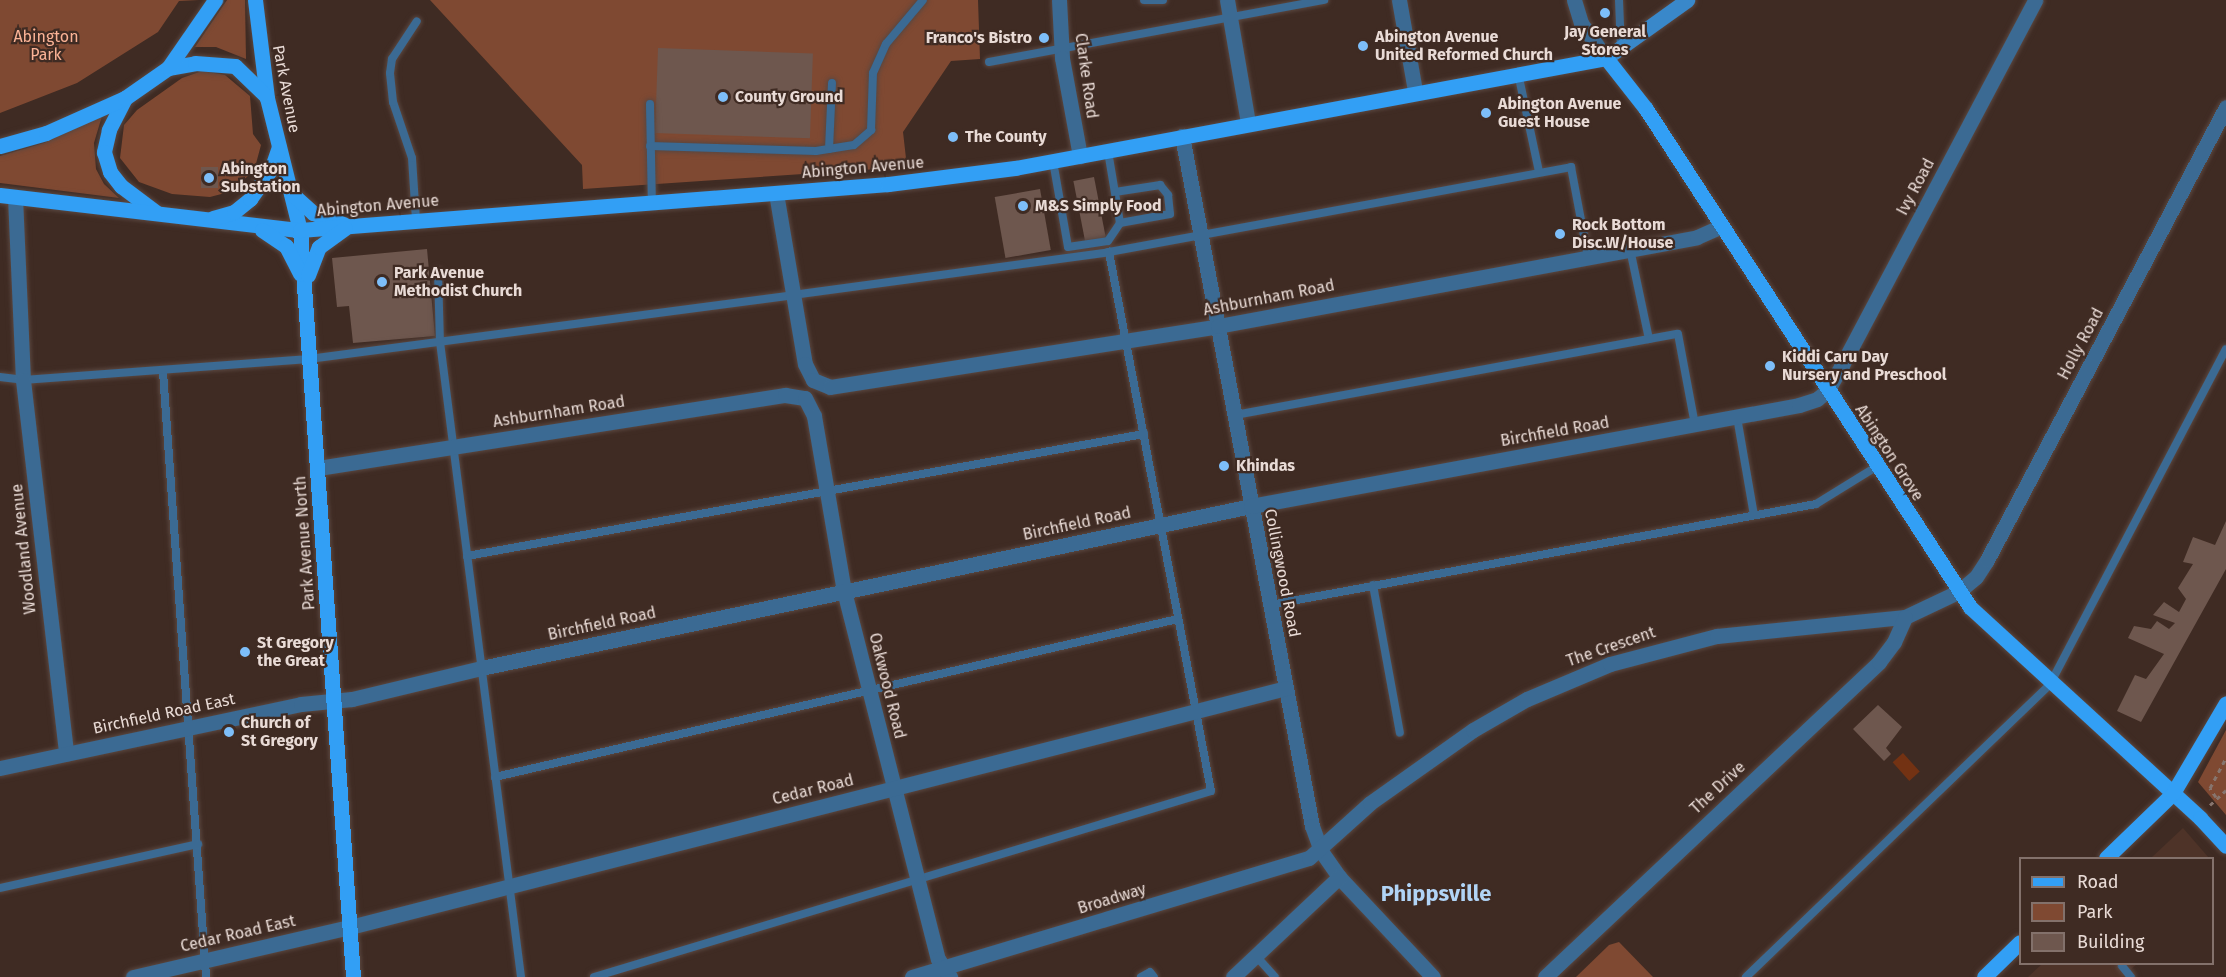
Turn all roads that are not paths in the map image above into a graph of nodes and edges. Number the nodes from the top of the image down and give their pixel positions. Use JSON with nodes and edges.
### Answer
{"nodes":[{"id":1,"x":207,"y":0,"type":"edge"},
{"id":2,"x":215,"y":0,"type":"edge"},
{"id":3,"x":923,"y":0,"type":"edge"},
{"id":4,"x":1059,"y":0,"type":"edge"},
{"id":5,"x":1144,"y":0,"type":"edge"},
{"id":6,"x":1163,"y":0,"type":"edge"},
{"id":7,"x":1227,"y":0,"type":"edge"},
{"id":8,"x":1324,"y":0,"type":"edge"},
{"id":9,"x":1399,"y":0,"type":"edge"},
{"id":10,"x":1574,"y":0,"type":"edge"},
{"id":11,"x":1619,"y":0,"type":"edge"},
{"id":12,"x":1687,"y":0,"type":"edge"},
{"id":13,"x":2035,"y":0,"type":"edge"},
{"id":14,"x":256,"y":2,"type":"edge"},
{"id":15,"x":207,"y":16,"type":"junction"},
{"id":16,"x":1229,"y":18,"type":"junction"},
{"id":17,"x":417,"y":21,"type":"dead end"},
{"id":18,"x":1061,"y":49,"type":"junction"},
{"id":19,"x":1621,"y":50,"type":"junction"},
{"id":20,"x":1606,"y":58,"type":"junction"},
{"id":21,"x":989,"y":62,"type":"dead end"},
{"id":22,"x":168,"y":68,"type":"junction"},
{"id":23,"x":1518,"y":73,"type":"junction"},
{"id":24,"x":832,"y":83,"type":"dead end"},
{"id":25,"x":1416,"y":92,"type":"junction"},
{"id":26,"x":125,"y":98,"type":"junction"},
{"id":27,"x":267,"y":98,"type":"junction"},
{"id":28,"x":650,"y":104,"type":"dead end"},
{"id":29,"x":2226,"y":107,"type":"edge"},
{"id":30,"x":1248,"y":123,"type":"junction"},
{"id":31,"x":1182,"y":136,"type":"junction"},
{"id":32,"x":0,"y":146,"type":"edge"},
{"id":33,"x":650,"y":146,"type":"junction"},
{"id":34,"x":279,"y":147,"type":"junction"},
{"id":35,"x":829,"y":149,"type":"junction"},
{"id":36,"x":1108,"y":151,"type":"junction"},
{"id":37,"x":1080,"y":156,"type":"junction"},
{"id":38,"x":1053,"y":161,"type":"junction"},
{"id":39,"x":1539,"y":172,"type":"junction"},
{"id":40,"x":1115,"y":192,"type":"junction"},
{"id":41,"x":291,"y":193,"type":"junction"},
{"id":42,"x":776,"y":193,"type":"junction"},
{"id":43,"x":8,"y":196,"type":"edge"},
{"id":44,"x":652,"y":204,"type":"junction"},
{"id":45,"x":159,"y":215,"type":"junction"},
{"id":46,"x":207,"y":219,"type":"junction"},
{"id":47,"x":416,"y":220,"type":"junction"},
{"id":48,"x":1120,"y":223,"type":"junction"},
{"id":49,"x":351,"y":224,"type":"junction"},
{"id":50,"x":1722,"y":226,"type":"junction"},
{"id":51,"x":254,"y":227,"type":"junction"},
{"id":52,"x":300,"y":230,"type":"junction"},
{"id":53,"x":1201,"y":236,"type":"junction"},
{"id":54,"x":1630,"y":249,"type":"junction"},
{"id":55,"x":1109,"y":252,"type":"junction"},
{"id":56,"x":1588,"y":256,"type":"junction"},
{"id":57,"x":438,"y":272,"type":"dead end"},
{"id":58,"x":306,"y":286,"type":"junction"},
{"id":59,"x":793,"y":295,"type":"junction"},
{"id":60,"x":1218,"y":326,"type":"junction"},
{"id":61,"x":1649,"y":339,"type":"junction"},
{"id":62,"x":1126,"y":341,"type":"junction"},
{"id":63,"x":440,"y":342,"type":"junction"},
{"id":64,"x":2226,"y":349,"type":"edge"},
{"id":65,"x":309,"y":359,"type":"junction"},
{"id":66,"x":163,"y":372,"type":"junction"},
{"id":67,"x":0,"y":377,"type":"edge"},
{"id":68,"x":23,"y":380,"type":"junction"},
{"id":69,"x":1827,"y":391,"type":"junction"},
{"id":70,"x":805,"y":398,"type":"joint"},
{"id":71,"x":1235,"y":415,"type":"junction"},
{"id":72,"x":1737,"y":417,"type":"junction"},
{"id":73,"x":1695,"y":425,"type":"junction"},
{"id":74,"x":1144,"y":434,"type":"junction"},
{"id":75,"x":453,"y":447,"type":"junction"},
{"id":76,"x":1876,"y":467,"type":"junction"},
{"id":77,"x":318,"y":468,"type":"junction"},
{"id":78,"x":826,"y":491,"type":"junction"},
{"id":79,"x":1251,"y":506,"type":"junction"},
{"id":80,"x":1755,"y":515,"type":"junction"},
{"id":81,"x":1162,"y":525,"type":"junction"},
{"id":82,"x":467,"y":556,"type":"junction"},
{"id":83,"x":1373,"y":585,"type":"junction"},
{"id":84,"x":844,"y":591,"type":"junction"},
{"id":85,"x":1958,"y":592,"type":"junction"},
{"id":86,"x":1270,"y":605,"type":"junction"},
{"id":87,"x":1905,"y":617,"type":"junction"},
{"id":88,"x":1179,"y":619,"type":"junction"},
{"id":89,"x":482,"y":668,"type":"junction"},
{"id":90,"x":2050,"y":684,"type":"junction"},
{"id":91,"x":1286,"y":688,"type":"junction"},
{"id":92,"x":869,"y":690,"type":"junction"},
{"id":93,"x":335,"y":698,"type":"junction"},
{"id":94,"x":2226,"y":703,"type":"edge"},
{"id":95,"x":1195,"y":710,"type":"junction"},
{"id":96,"x":188,"y":727,"type":"junction"},
{"id":97,"x":1400,"y":733,"type":"dead end"},
{"id":98,"x":66,"y":754,"type":"junction"},
{"id":99,"x":0,"y":768,"type":"edge"},
{"id":100,"x":495,"y":777,"type":"junction"},
{"id":101,"x":894,"y":788,"type":"junction"},
{"id":102,"x":2173,"y":794,"type":"junction"},
{"id":103,"x":198,"y":844,"type":"junction"},
{"id":104,"x":2226,"y":846,"type":"edge"},
{"id":105,"x":1322,"y":851,"type":"junction"},
{"id":106,"x":2107,"y":857,"type":"edge"},
{"id":107,"x":1339,"y":877,"type":"junction"},
{"id":108,"x":917,"y":879,"type":"junction"},
{"id":109,"x":510,"y":885,"type":"junction"},
{"id":110,"x":0,"y":888,"type":"edge"},
{"id":111,"x":350,"y":927,"type":"junction"},
{"id":112,"x":2019,"y":943,"type":"edge"},
{"id":113,"x":1256,"y":956,"type":"junction"},
{"id":114,"x":205,"y":960,"type":"junction"},
{"id":115,"x":2122,"y":966,"type":"dead end"},
{"id":116,"x":946,"y":972,"type":"edge"},
{"id":117,"x":1986,"y":976,"type":"edge"},
{"id":118,"x":133,"y":977,"type":"edge"},
{"id":119,"x":206,"y":977,"type":"edge"},
{"id":120,"x":353,"y":977,"type":"edge"},
{"id":121,"x":521,"y":977,"type":"edge"},
{"id":122,"x":594,"y":977,"type":"edge"},
{"id":123,"x":912,"y":977,"type":"edge"},
{"id":124,"x":1141,"y":977,"type":"edge"},
{"id":125,"x":1154,"y":977,"type":"edge"},
{"id":126,"x":1233,"y":977,"type":"edge"},
{"id":127,"x":1275,"y":977,"type":"edge"},
{"id":128,"x":1433,"y":977,"type":"edge"},
{"id":129,"x":1545,"y":977,"type":"edge"},
{"id":130,"x":1746,"y":977,"type":"edge"},
{"id":131,"x":2131,"y":977,"type":"edge"}],
"edges":[{"from":1,"to":15,"type":"main road"},
{"from":2,"to":15,"type":"main road"},
{"from":3,"to":35,"type":"lane"},
{"from":4,"to":18,"type":"street","name":"Clarke Road"},
{"from":5,"to":6,"type":"lane"},
{"from":7,"to":16,"type":"street"},
{"from":8,"to":16,"type":"lane"},
{"from":9,"to":25,"type":"street"},
{"from":10,"to":20,"type":"street"},
{"from":11,"to":19,"type":"lane"},
{"from":12,"to":19,"type":"main road","name":"Abington Avenue"},
{"from":13,"to":69,"type":"street","name":"Ivy Road"},
{"from":14,"to":27,"type":"main road","name":"Park Avenue"},
{"from":15,"to":22,"type":"main road"},
{"from":16,"to":18,"type":"lane"},
{"from":16,"to":30,"type":"street"},
{"from":17,"to":47,"type":"lane"},
{"from":18,"to":21,"type":"lane"},
{"from":18,"to":37,"type":"street","name":"Clarke Road"},
{"from":19,"to":20,"type":"main road","name":"Abington Avenue"},
{"from":20,"to":23,"type":"main road","name":"Abington Avenue"},
{"from":20,"to":50,"type":"main road","name":"Abington Grove"},
{"from":22,"to":26,"type":"main road"},
{"from":22,"to":27,"type":"main road"},
{"from":23,"to":25,"type":"main road","name":"Abington Avenue"},
{"from":23,"to":39,"type":"lane"},
{"from":24,"to":35,"type":"lane"},
{"from":25,"to":30,"type":"main road","name":"Abington Avenue"},
{"from":26,"to":32,"type":"main road"},
{"from":26,"to":45,"type":"main road"},
{"from":27,"to":34,"type":"main road","name":"Park Avenue"},
{"from":28,"to":33,"type":"lane"},
{"from":29,"to":85,"type":"street","name":"Holly Road"},
{"from":30,"to":31,"type":"main road","name":"Abington Avenue"},
{"from":31,"to":36,"type":"main road","name":"Abington Avenue"},
{"from":31,"to":53,"type":"street","name":"Collingwood Road"},
{"from":33,"to":35,"type":"lane"},
{"from":33,"to":44,"type":"lane"},
{"from":34,"to":41,"type":"main road","name":"Park Avenue"},
{"from":34,"to":46,"type":"main road"},
{"from":36,"to":37,"type":"main road","name":"Abington Avenue"},
{"from":36,"to":40,"type":"lane"},
{"from":37,"to":38,"type":"main road","name":"Abington Avenue"},
{"from":38,"to":42,"type":"main road","name":"Abington Avenue"},
{"from":38,"to":48,"type":"lane"},
{"from":39,"to":53,"type":"lane"},
{"from":39,"to":56,"type":"lane"},
{"from":40,"to":48,"type":"lane"},
{"from":40,"to":48,"type":"lane"},
{"from":41,"to":49,"type":"main road"},
{"from":41,"to":52,"type":"main road","name":"Park Avenue"},
{"from":42,"to":44,"type":"main road","name":"Abington Avenue"},
{"from":42,"to":59,"type":"street"},
{"from":43,"to":45,"type":"main road","name":"Abington Avenue"},
{"from":43,"to":68,"type":"street","name":"Woodland Avenue"},
{"from":44,"to":47,"type":"main road","name":"Abington Avenue"},
{"from":45,"to":46,"type":"main road","name":"Abington Avenue"},
{"from":46,"to":51,"type":"main road","name":"Abington Avenue"},
{"from":47,"to":49,"type":"main road","name":"Abington Avenue"},
{"from":49,"to":52,"type":"main road","name":"Abington Avenue"},
{"from":49,"to":58,"type":"main road"},
{"from":50,"to":54,"type":"street","name":"Ashburnham Road"},
{"from":50,"to":69,"type":"main road","name":"Abington Grove"},
{"from":51,"to":52,"type":"main road","name":"Abington Avenue"},
{"from":51,"to":58,"type":"main road"},
{"from":52,"to":58,"type":"main road","name":"Park Avenue"},
{"from":53,"to":55,"type":"lane"},
{"from":53,"to":60,"type":"street","name":"Collingwood Road"},
{"from":54,"to":56,"type":"street","name":"Ashburnham Road"},
{"from":54,"to":61,"type":"lane"},
{"from":55,"to":59,"type":"lane"},
{"from":55,"to":62,"type":"lane"},
{"from":56,"to":60,"type":"street","name":"Ashburnham Road"},
{"from":57,"to":63,"type":"lane"},
{"from":58,"to":65,"type":"main road","name":"Park Avenue North"},
{"from":59,"to":62,"type":"street","name":"Ashburnham Road"},
{"from":59,"to":63,"type":"lane"},
{"from":60,"to":62,"type":"street","name":"Ashburnham Road"},
{"from":60,"to":71,"type":"street","name":"Collingwood Road"},
{"from":61,"to":71,"type":"lane"},
{"from":61,"to":73,"type":"lane"},
{"from":62,"to":74,"type":"lane"},
{"from":63,"to":65,"type":"lane"},
{"from":63,"to":75,"type":"lane"},
{"from":64,"to":90,"type":"lane"},
{"from":65,"to":66,"type":"lane"},
{"from":65,"to":77,"type":"main road","name":"Park Avenue North"},
{"from":66,"to":68,"type":"lane"},
{"from":66,"to":96,"type":"lane"},
{"from":67,"to":68,"type":"lane"},
{"from":68,"to":98,"type":"street","name":"Woodland Avenue"},
{"from":69,"to":72,"type":"street","name":"Birchfield Road"},
{"from":69,"to":76,"type":"main road","name":"Abington Grove"},
{"from":70,"to":75,"type":"street","name":"Ashburnham Road"},
{"from":70,"to":78,"type":"street","name":"Oakwood Road"},
{"from":71,"to":79,"type":"street","name":"Collingwood Road"},
{"from":72,"to":73,"type":"street","name":"Birchfield Road"},
{"from":72,"to":80,"type":"lane"},
{"from":73,"to":79,"type":"street","name":"Birchfield Road"},
{"from":74,"to":78,"type":"lane"},
{"from":74,"to":81,"type":"lane"},
{"from":75,"to":77,"type":"street","name":"Ashburnham Road"},
{"from":75,"to":82,"type":"lane"},
{"from":76,"to":80,"type":"lane"},
{"from":76,"to":85,"type":"main road","name":"Abington Grove"},
{"from":77,"to":93,"type":"main road","name":"Park Avenue North"},
{"from":78,"to":82,"type":"lane"},
{"from":78,"to":84,"type":"street","name":"Oakwood Road"},
{"from":79,"to":81,"type":"street","name":"Birchfield Road"},
{"from":79,"to":86,"type":"street","name":"Collingwood Road"},
{"from":80,"to":83,"type":"lane"},
{"from":81,"to":84,"type":"street","name":"Birchfield Road"},
{"from":81,"to":88,"type":"lane"},
{"from":82,"to":89,"type":"lane"},
{"from":83,"to":86,"type":"lane"},
{"from":83,"to":97,"type":"lane"},
{"from":84,"to":89,"type":"street","name":"Birchfield Road"},
{"from":84,"to":92,"type":"street","name":"Oakwood Road"},
{"from":85,"to":87,"type":"street","name":"The Crescent"},
{"from":85,"to":90,"type":"main road","name":"Abington Grove"},
{"from":86,"to":91,"type":"street","name":"Collingwood Road"},
{"from":87,"to":105,"type":"street","name":"The Crescent"},
{"from":87,"to":129,"type":"street","name":"The Drive"},
{"from":88,"to":92,"type":"lane"},
{"from":88,"to":95,"type":"lane"},
{"from":89,"to":93,"type":"street","name":"Birchfield Road"},
{"from":89,"to":100,"type":"lane"},
{"from":90,"to":102,"type":"main road","name":"Abington Grove"},
{"from":90,"to":130,"type":"lane"},
{"from":91,"to":95,"type":"street","name":"Cedar Road"},
{"from":91,"to":105,"type":"street","name":"Collingwood Road"},
{"from":92,"to":100,"type":"lane"},
{"from":92,"to":101,"type":"street","name":"Oakwood Road"},
{"from":93,"to":96,"type":"street","name":"Birchfield Road East"},
{"from":93,"to":111,"type":"main road","name":"Park Avenue North"},
{"from":94,"to":102,"type":"main road"},
{"from":95,"to":101,"type":"street","name":"Cedar Road"},
{"from":95,"to":108,"type":"lane"},
{"from":96,"to":98,"type":"street","name":"Birchfield Road East"},
{"from":96,"to":103,"type":"lane"},
{"from":98,"to":99,"type":"street","name":"Birchfield Road East"},
{"from":100,"to":109,"type":"lane"},
{"from":101,"to":108,"type":"street","name":"Oakwood Road"},
{"from":101,"to":109,"type":"street","name":"Cedar Road"},
{"from":102,"to":104,"type":"main road","name":"Abington Grove"},
{"from":102,"to":106,"type":"main road"},
{"from":103,"to":110,"type":"lane"},
{"from":103,"to":114,"type":"lane"},
{"from":105,"to":107,"type":"street","name":"Collingwood Road"},
{"from":105,"to":116,"type":"street","name":"Broadway"},
{"from":107,"to":113,"type":"street"},
{"from":107,"to":128,"type":"street","name":"Collingwood Road"},
{"from":108,"to":116,"type":"street","name":"Oakwood Road"},
{"from":108,"to":122,"type":"lane"},
{"from":109,"to":111,"type":"street","name":"Cedar Road"},
{"from":109,"to":121,"type":"lane"},
{"from":111,"to":114,"type":"street","name":"Cedar Road East"},
{"from":111,"to":120,"type":"main road","name":"Park Avenue North"},
{"from":112,"to":117,"type":"main road"},
{"from":113,"to":126,"type":"street"},
{"from":113,"to":127,"type":"lane"},
{"from":114,"to":118,"type":"street","name":"Cedar Road East"},
{"from":114,"to":119,"type":"lane"},
{"from":115,"to":131,"type":"lane"},
{"from":116,"to":123,"type":"street","name":"Broadway"},
{"from":124,"to":125,"type":"lane"}]}
